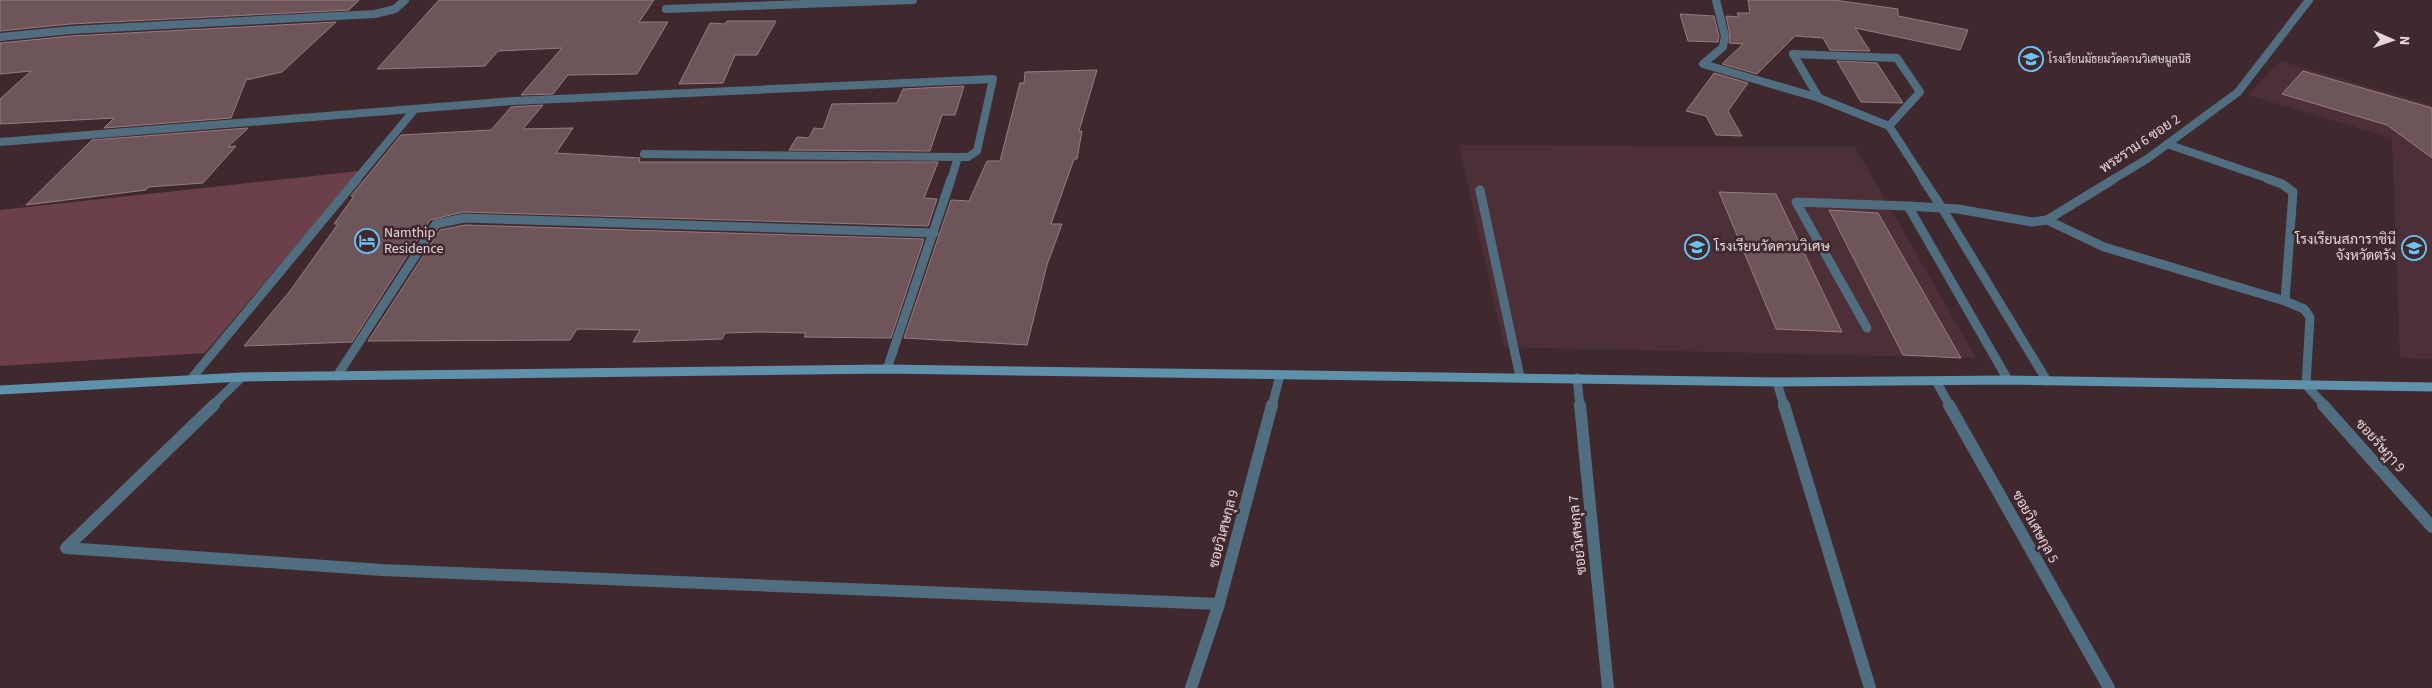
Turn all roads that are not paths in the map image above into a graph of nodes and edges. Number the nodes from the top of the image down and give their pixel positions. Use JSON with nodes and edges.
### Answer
{"nodes":[{"id":1,"x":405,"y":0,"type":"edge"},
{"id":2,"x":672,"y":0,"type":"edge"},
{"id":3,"x":913,"y":0,"type":"edge"},
{"id":4,"x":1716,"y":0,"type":"edge"},
{"id":5,"x":2308,"y":0,"type":"edge"},
{"id":6,"x":0,"y":37,"type":"edge"},
{"id":7,"x":1819,"y":98,"type":"junction"},
{"id":8,"x":415,"y":109,"type":"junction"},
{"id":9,"x":1889,"y":126,"type":"junction"},
{"id":10,"x":0,"y":142,"type":"edge"},
{"id":11,"x":2167,"y":144,"type":"junction"},
{"id":12,"x":644,"y":154,"type":"dead end"},
{"id":13,"x":958,"y":157,"type":"junction"},
{"id":14,"x":1480,"y":190,"type":"dead end"},
{"id":15,"x":1908,"y":206,"type":"junction"},
{"id":16,"x":1942,"y":208,"type":"junction"},
{"id":17,"x":2047,"y":220,"type":"junction"},
{"id":18,"x":934,"y":233,"type":"junction"},
{"id":19,"x":2285,"y":301,"type":"junction"},
{"id":20,"x":1867,"y":328,"type":"dead end"},
{"id":21,"x":886,"y":369,"type":"junction"},
{"id":22,"x":1280,"y":375,"type":"junction"},
{"id":23,"x":337,"y":376,"type":"junction"},
{"id":24,"x":242,"y":377,"type":"junction"},
{"id":25,"x":1520,"y":377,"type":"junction"},
{"id":26,"x":1577,"y":378,"type":"junction"},
{"id":27,"x":191,"y":379,"type":"junction"},
{"id":28,"x":2008,"y":380,"type":"junction"},
{"id":29,"x":1936,"y":381,"type":"junction"},
{"id":30,"x":2047,"y":381,"type":"junction"},
{"id":31,"x":1777,"y":382,"type":"junction"},
{"id":32,"x":2306,"y":385,"type":"junction"},
{"id":33,"x":2432,"y":387,"type":"edge"},
{"id":34,"x":0,"y":390,"type":"edge"},
{"id":35,"x":2432,"y":527,"type":"edge"},
{"id":36,"x":1219,"y":604,"type":"junction"},
{"id":37,"x":1191,"y":688,"type":"edge"},
{"id":38,"x":1608,"y":688,"type":"edge"},
{"id":39,"x":1870,"y":688,"type":"edge"},
{"id":40,"x":2108,"y":688,"type":"edge"}],
"edges":[{"from":1,"to":6,"type":"street"},
{"from":2,"to":3,"type":"street"},
{"from":4,"to":7,"type":"street"},
{"from":5,"to":11,"type":"street","name":"พระราม 6 ซอย 2"},
{"from":7,"to":9,"type":"street"},
{"from":7,"to":9,"type":"street"},
{"from":8,"to":10,"type":"street"},
{"from":8,"to":13,"type":"street"},
{"from":8,"to":27,"type":"street"},
{"from":9,"to":16,"type":"street"},
{"from":11,"to":17,"type":"street","name":"พระราม 6 ซอย 2"},
{"from":11,"to":19,"type":"street"},
{"from":12,"to":13,"type":"street"},
{"from":13,"to":18,"type":"street"},
{"from":14,"to":25,"type":"street"},
{"from":15,"to":16,"type":"street"},
{"from":15,"to":20,"type":"street"},
{"from":15,"to":28,"type":"street"},
{"from":16,"to":17,"type":"street"},
{"from":16,"to":30,"type":"street"},
{"from":17,"to":19,"type":"street"},
{"from":18,"to":21,"type":"street"},
{"from":18,"to":23,"type":"street"},
{"from":19,"to":32,"type":"street"},
{"from":21,"to":22,"type":"street"},
{"from":21,"to":23,"type":"street"},
{"from":22,"to":25,"type":"street"},
{"from":22,"to":36,"type":"street","name":"ซอยวิเศษกุล 9"},
{"from":23,"to":24,"type":"street"},
{"from":24,"to":27,"type":"street"},
{"from":24,"to":36,"type":"street"},
{"from":25,"to":26,"type":"street"},
{"from":26,"to":31,"type":"street"},
{"from":26,"to":38,"type":"street","name":"ซอยวิเศษกุล 7"},
{"from":27,"to":34,"type":"street"},
{"from":28,"to":29,"type":"street"},
{"from":28,"to":30,"type":"street"},
{"from":29,"to":31,"type":"street"},
{"from":29,"to":40,"type":"street","name":"ซอยวิเศษกุล 5"},
{"from":30,"to":32,"type":"street"},
{"from":31,"to":39,"type":"street"},
{"from":32,"to":33,"type":"street"},
{"from":32,"to":35,"type":"street","name":"ซอยรัษฎา 9"},
{"from":36,"to":37,"type":"street","name":"ซอยวิเศษกุล 9"}]}
